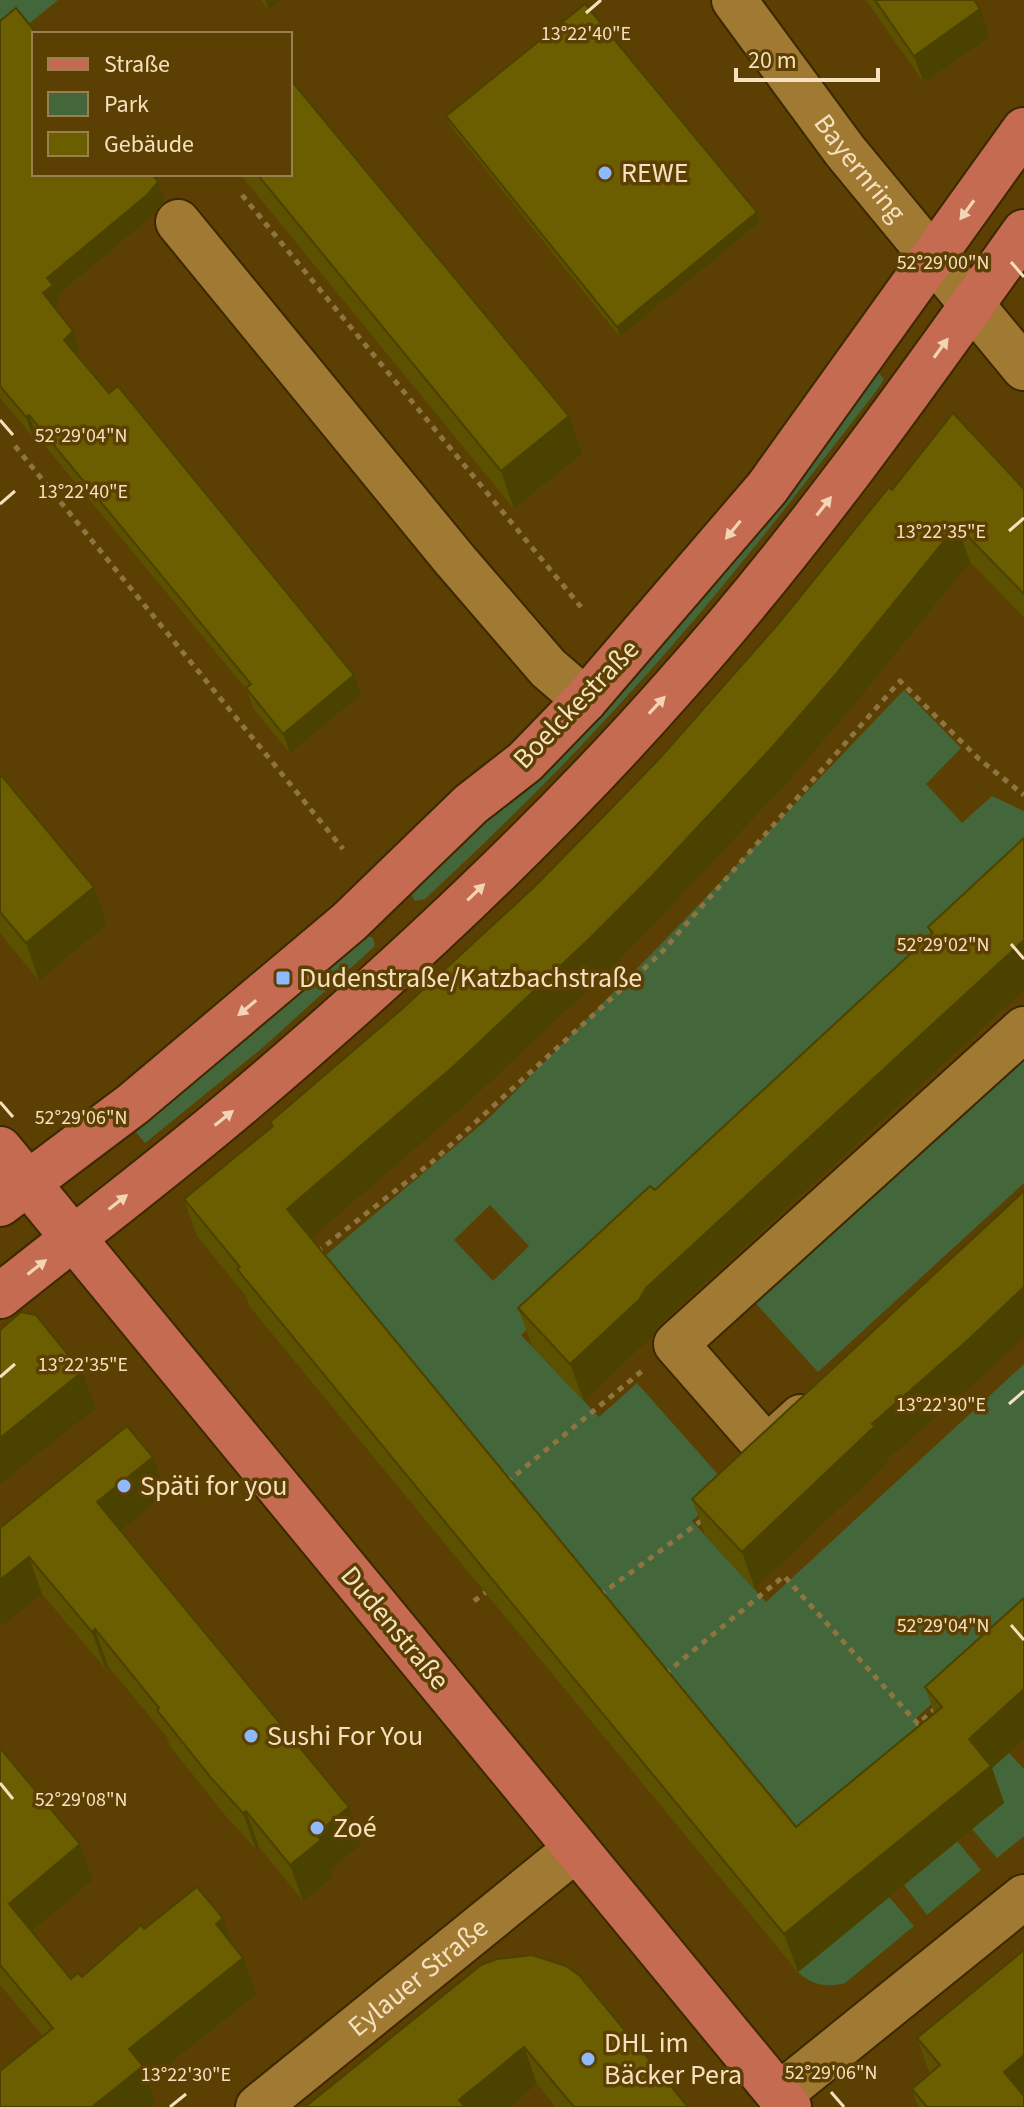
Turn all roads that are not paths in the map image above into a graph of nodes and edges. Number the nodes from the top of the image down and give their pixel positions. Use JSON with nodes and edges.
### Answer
{"nodes":[{"id":1,"x":734,"y":0,"type":"edge"},
{"id":2,"x":1024,"y":130,"type":"edge"},
{"id":3,"x":178,"y":222,"type":"dead end"},
{"id":4,"x":1024,"y":232,"type":"edge"},
{"id":5,"x":933,"y":257,"type":"junction"},
{"id":6,"x":972,"y":305,"type":"junction"},
{"id":7,"x":1024,"y":368,"type":"edge"},
{"id":8,"x":585,"y":700,"type":"junction"},
{"id":9,"x":375,"y":898,"type":"junction"},
{"id":10,"x":420,"y":946,"type":"junction"},
{"id":11,"x":1024,"y":1029,"type":"edge"},
{"id":12,"x":0,"y":1149,"type":"edge"},
{"id":13,"x":14,"y":1194,"type":"edge"},
{"id":14,"x":73,"y":1238,"type":"junction"},
{"id":15,"x":0,"y":1296,"type":"edge"},
{"id":16,"x":826,"y":1394,"type":"edge"},
{"id":17,"x":576,"y":1849,"type":"junction"},
{"id":18,"x":1024,"y":1897,"type":"edge"},
{"id":19,"x":784,"y":2101,"type":"edge"},
{"id":20,"x":258,"y":2107,"type":"edge"}],
"edges":[{"from":1,"to":5,"type":"street","name":"Bayernring"},
{"from":2,"to":5,"type":"main road","name":"Boelckestraße","one_way":true},
{"from":3,"to":8,"type":"street"},
{"from":4,"to":6,"type":"main road"},
{"from":5,"to":6,"type":"street","name":"Bayernring"},
{"from":5,"to":8,"type":"main road","name":"Boelckestraße","one_way":true},
{"from":6,"to":7,"type":"street","name":"Bayernring"},
{"from":10,"to":6,"type":"main road","one_way":true},
{"from":8,"to":9,"type":"main road","name":"Boelckestraße"},
{"from":9,"to":10,"type":"main road"},
{"from":9,"to":13,"type":"main road","name":"Boelckestraße","one_way":true},
{"from":14,"to":10,"type":"main road","one_way":true},
{"from":11,"to":16,"type":"street"},
{"from":12,"to":13,"type":"main road","name":"Dudenstraße"},
{"from":13,"to":14,"type":"main road","name":"Dudenstraße"},
{"from":15,"to":14,"type":"main road","one_way":true},
{"from":14,"to":17,"type":"main road","name":"Dudenstraße"},
{"from":17,"to":19,"type":"main road","name":"Dudenstraße"},
{"from":17,"to":20,"type":"street","name":"Eylauer Straße"},
{"from":18,"to":19,"type":"street"}]}
